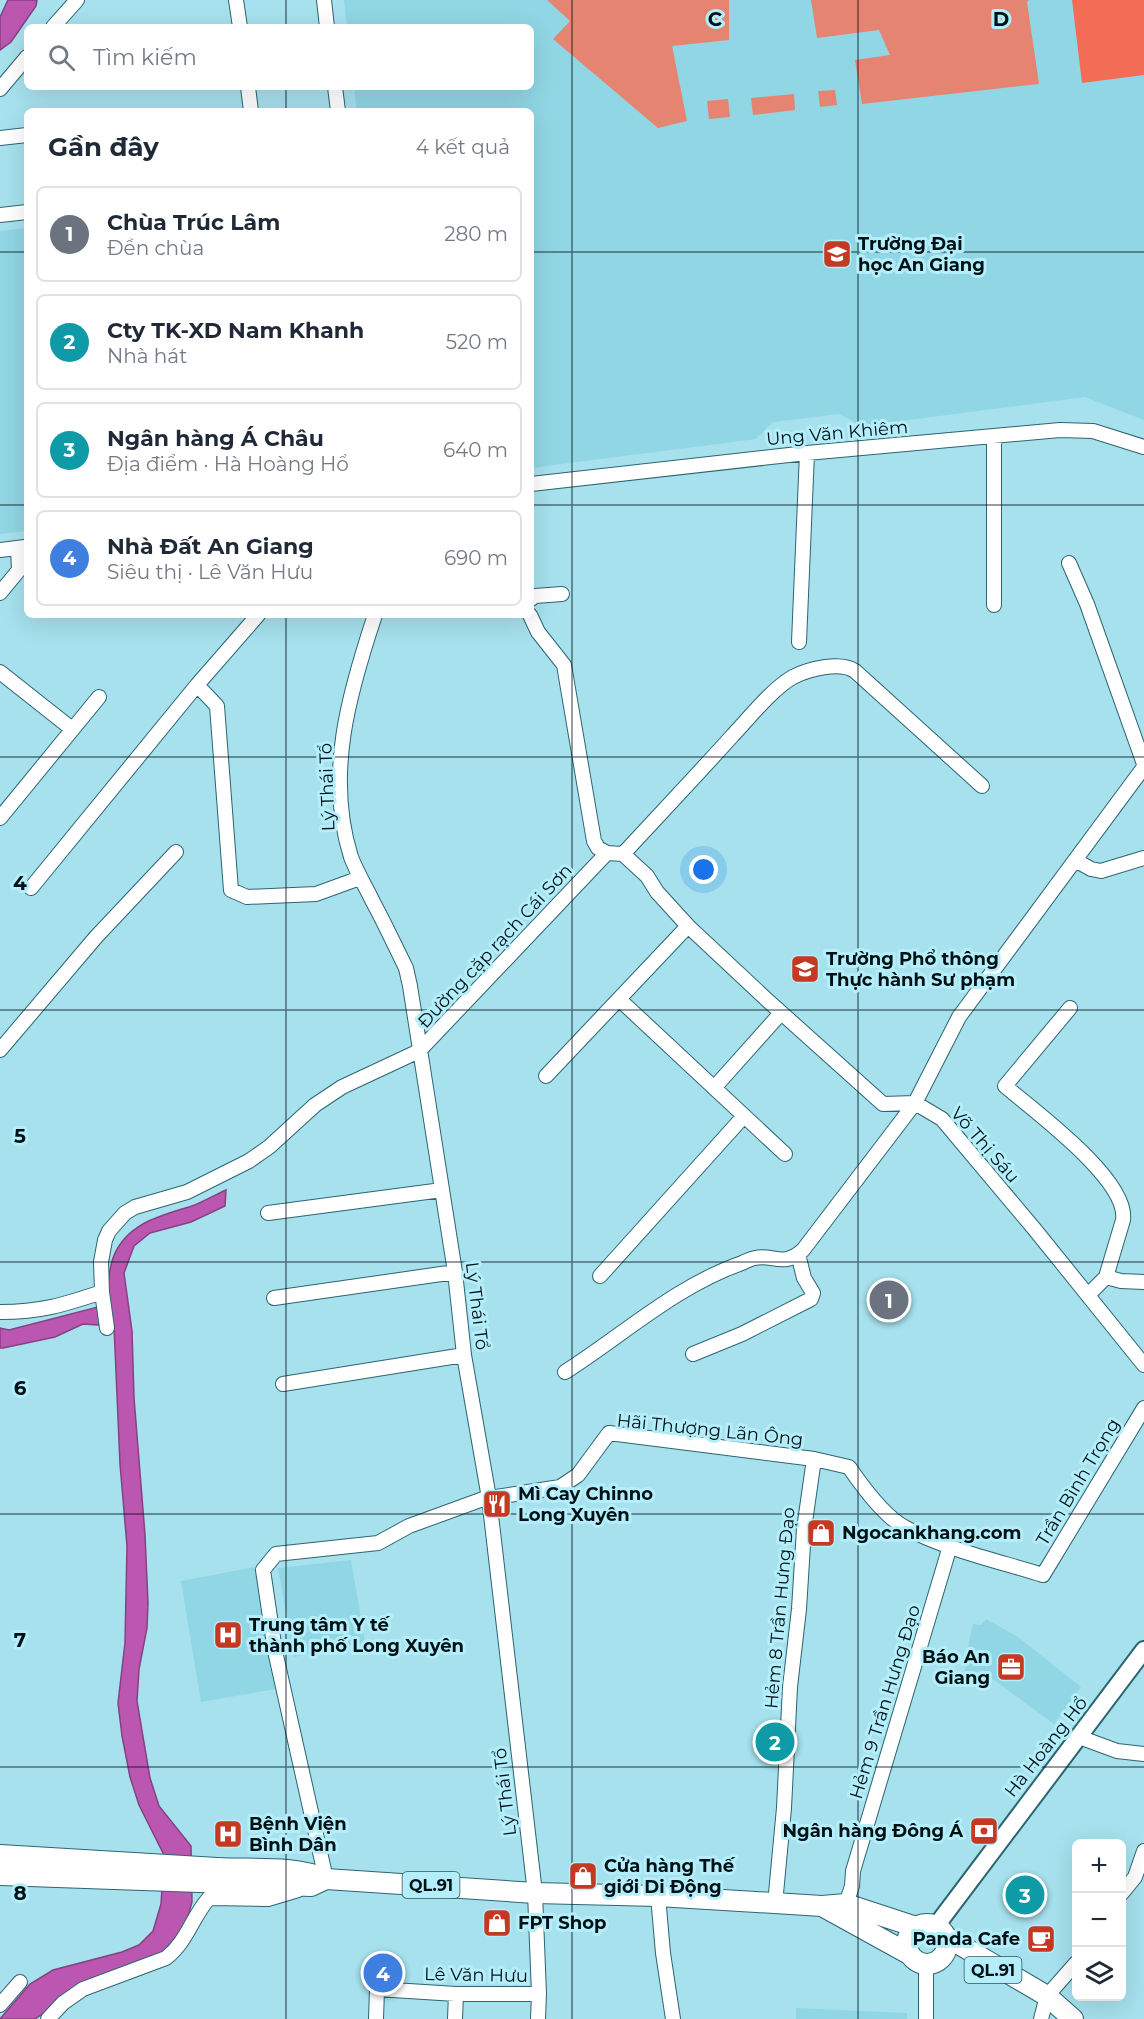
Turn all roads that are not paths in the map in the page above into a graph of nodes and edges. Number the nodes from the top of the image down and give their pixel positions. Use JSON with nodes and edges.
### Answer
{"nodes":[{"id":1,"x":77,"y":0,"type":"edge"},
{"id":2,"x":236,"y":0,"type":"edge"},
{"id":3,"x":324,"y":0,"type":"edge"},
{"id":4,"x":56,"y":24,"type":"edge"},
{"id":5,"x":240,"y":24,"type":"edge"},
{"id":6,"x":327,"y":24,"type":"edge"},
{"id":7,"x":24,"y":63,"type":"edge"},
{"id":8,"x":0,"y":89,"type":"edge"},
{"id":9,"x":248,"y":90,"type":"edge"},
{"id":10,"x":335,"y":90,"type":"edge"},
{"id":11,"x":251,"y":108,"type":"edge"},
{"id":12,"x":338,"y":108,"type":"edge"},
{"id":13,"x":24,"y":135,"type":"edge"},
{"id":14,"x":0,"y":138,"type":"edge"},
{"id":15,"x":24,"y":212,"type":"edge"},
{"id":16,"x":0,"y":215,"type":"edge"},
{"id":17,"x":994,"y":436,"type":"junction"},
{"id":18,"x":1144,"y":447,"type":"edge"},
{"id":19,"x":807,"y":453,"type":"junction"},
{"id":20,"x":534,"y":484,"type":"edge"},
{"id":21,"x":22,"y":547,"type":"edge"},
{"id":22,"x":0,"y":550,"type":"edge"},
{"id":23,"x":1069,"y":563,"type":"dead end"},
{"id":24,"x":0,"y":593,"type":"edge"},
{"id":25,"x":562,"y":594,"type":"dead end"},
{"id":26,"x":534,"y":597,"type":"edge"},
{"id":27,"x":994,"y":605,"type":"dead end"},
{"id":28,"x":255,"y":618,"type":"edge"},
{"id":29,"x":374,"y":618,"type":"edge"},
{"id":30,"x":531,"y":618,"type":"edge"},
{"id":31,"x":799,"y":642,"type":"dead end"},
{"id":32,"x":0,"y":672,"type":"edge"},
{"id":33,"x":197,"y":685,"type":"junction"},
{"id":34,"x":99,"y":697,"type":"dead end"},
{"id":35,"x":72,"y":729,"type":"junction"},
{"id":36,"x":1144,"y":765,"type":"edge"},
{"id":37,"x":982,"y":786,"type":"dead end"},
{"id":38,"x":5,"y":802,"type":"edge"},
{"id":39,"x":0,"y":818,"type":"edge"},
{"id":40,"x":176,"y":852,"type":"dead end"},
{"id":41,"x":607,"y":853,"type":"junction"},
{"id":42,"x":623,"y":854,"type":"junction"},
{"id":43,"x":1144,"y":858,"type":"edge"},
{"id":44,"x":1075,"y":860,"type":"junction"},
{"id":45,"x":360,"y":878,"type":"junction"},
{"id":46,"x":31,"y":888,"type":"dead end"},
{"id":47,"x":688,"y":926,"type":"junction"},
{"id":48,"x":620,"y":1000,"type":"junction"},
{"id":49,"x":1070,"y":1008,"type":"dead end"},
{"id":50,"x":781,"y":1013,"type":"junction"},
{"id":51,"x":0,"y":1050,"type":"edge"},
{"id":52,"x":419,"y":1051,"type":"junction"},
{"id":53,"x":546,"y":1076,"type":"dead end"},
{"id":54,"x":714,"y":1088,"type":"junction"},
{"id":55,"x":915,"y":1103,"type":"junction"},
{"id":56,"x":744,"y":1116,"type":"junction"},
{"id":57,"x":785,"y":1154,"type":"dead end"},
{"id":58,"x":442,"y":1190,"type":"junction"},
{"id":59,"x":268,"y":1213,"type":"dead end"},
{"id":60,"x":798,"y":1254,"type":"junction"},
{"id":61,"x":455,"y":1272,"type":"junction"},
{"id":62,"x":600,"y":1276,"type":"dead end"},
{"id":63,"x":1106,"y":1277,"type":"junction"},
{"id":64,"x":1144,"y":1282,"type":"edge"},
{"id":65,"x":1088,"y":1295,"type":"junction"},
{"id":66,"x":102,"y":1296,"type":"junction"},
{"id":67,"x":274,"y":1298,"type":"dead end"},
{"id":68,"x":0,"y":1312,"type":"edge"},
{"id":69,"x":107,"y":1328,"type":"dead end"},
{"id":70,"x":693,"y":1354,"type":"dead end"},
{"id":71,"x":464,"y":1355,"type":"junction"},
{"id":72,"x":1144,"y":1365,"type":"edge"},
{"id":73,"x":565,"y":1372,"type":"dead end"},
{"id":74,"x":283,"y":1384,"type":"dead end"},
{"id":75,"x":1144,"y":1408,"type":"edge"},
{"id":76,"x":814,"y":1459,"type":"junction"},
{"id":77,"x":489,"y":1498,"type":"junction"},
{"id":78,"x":950,"y":1546,"type":"junction"},
{"id":79,"x":1043,"y":1575,"type":"joint"},
{"id":80,"x":1144,"y":1650,"type":"edge"},
{"id":81,"x":1079,"y":1737,"type":"junction"},
{"id":82,"x":1144,"y":1754,"type":"edge"},
{"id":83,"x":1144,"y":1851,"type":"edge"},
{"id":84,"x":0,"y":1856,"type":"edge"},
{"id":85,"x":0,"y":1875,"type":"edge"},
{"id":86,"x":319,"y":1882,"type":"junction"},
{"id":87,"x":1126,"y":1888,"type":"edge"},
{"id":88,"x":535,"y":1893,"type":"junction"},
{"id":89,"x":658,"y":1896,"type":"junction"},
{"id":90,"x":775,"y":1904,"type":"junction"},
{"id":91,"x":846,"y":1904,"type":"junction"},
{"id":92,"x":822,"y":1906,"type":"junction"},
{"id":93,"x":916,"y":1927,"type":"junction"},
{"id":94,"x":940,"y":1931,"type":"junction"},
{"id":95,"x":909,"y":1953,"type":"junction"},
{"id":96,"x":930,"y":1964,"type":"junction"},
{"id":97,"x":1072,"y":1968,"type":"edge"},
{"id":98,"x":20,"y":1982,"type":"dead end"},
{"id":99,"x":456,"y":1994,"type":"junction"},
{"id":100,"x":539,"y":1994,"type":"junction"},
{"id":101,"x":1047,"y":1996,"type":"junction"},
{"id":102,"x":0,"y":2004,"type":"edge"},
{"id":103,"x":48,"y":2019,"type":"edge"},
{"id":104,"x":376,"y":2019,"type":"edge"},
{"id":105,"x":455,"y":2019,"type":"edge"},
{"id":106,"x":538,"y":2019,"type":"edge"},
{"id":107,"x":673,"y":2019,"type":"edge"},
{"id":108,"x":926,"y":2019,"type":"edge"},
{"id":109,"x":1041,"y":2019,"type":"edge"},
{"id":110,"x":1073,"y":2019,"type":"edge"}],
"edges":[{"from":1,"to":4,"type":"street"},
{"from":2,"to":5,"type":"street"},
{"from":3,"to":6,"type":"street"},
{"from":7,"to":8,"type":"street"},
{"from":9,"to":11,"type":"street"},
{"from":10,"to":12,"type":"street"},
{"from":13,"to":14,"type":"street"},
{"from":15,"to":16,"type":"street"},
{"from":17,"to":18,"type":"street","name":"Ung Văn Khiêm"},
{"from":17,"to":19,"type":"street","name":"Ung Văn Khiêm"},
{"from":17,"to":27,"type":"street"},
{"from":19,"to":20,"type":"street","name":"Ung Văn Khiêm"},
{"from":19,"to":31,"type":"street"},
{"from":21,"to":22,"type":"street"},
{"from":21,"to":24,"type":"street"},
{"from":23,"to":36,"type":"street"},
{"from":25,"to":26,"type":"street"},
{"from":28,"to":33,"type":"street"},
{"from":29,"to":45,"type":"street","name":"Lý Thái Tổ"},
{"from":30,"to":41,"type":"street"},
{"from":32,"to":35,"type":"street"},
{"from":33,"to":45,"type":"street"},
{"from":33,"to":46,"type":"street"},
{"from":34,"to":35,"type":"street"},
{"from":35,"to":38,"type":"street"},
{"from":36,"to":44,"type":"street"},
{"from":37,"to":42,"type":"street"},
{"from":38,"to":39,"type":"street"},
{"from":40,"to":51,"type":"street"},
{"from":41,"to":42,"type":"street"},
{"from":41,"to":52,"type":"street","name":"Đường cặp rạch Cái Sơn"},
{"from":42,"to":47,"type":"street"},
{"from":43,"to":44,"type":"street"},
{"from":44,"to":55,"type":"street"},
{"from":45,"to":52,"type":"street","name":"Lý Thái Tổ"},
{"from":47,"to":48,"type":"street"},
{"from":47,"to":50,"type":"street"},
{"from":48,"to":53,"type":"street"},
{"from":48,"to":54,"type":"street"},
{"from":49,"to":63,"type":"street"},
{"from":50,"to":54,"type":"street"},
{"from":50,"to":55,"type":"street"},
{"from":52,"to":58,"type":"street","name":"Lý Thái Tổ"},
{"from":52,"to":66,"type":"street","name":"Đường cặp rạch Cái Sơn"},
{"from":54,"to":56,"type":"street"},
{"from":55,"to":60,"type":"street"},
{"from":55,"to":65,"type":"street","name":"Võ Thị Sáu"},
{"from":56,"to":57,"type":"street"},
{"from":56,"to":62,"type":"street"},
{"from":58,"to":59,"type":"street"},
{"from":58,"to":61,"type":"street","name":"Lý Thái Tổ"},
{"from":60,"to":70,"type":"street"},
{"from":60,"to":73,"type":"street"},
{"from":61,"to":67,"type":"street"},
{"from":61,"to":71,"type":"street","name":"Lý Thái Tổ"},
{"from":63,"to":64,"type":"street"},
{"from":63,"to":65,"type":"street"},
{"from":65,"to":72,"type":"street","name":"Võ Thị Sáu"},
{"from":66,"to":68,"type":"street"},
{"from":66,"to":69,"type":"street","name":"Đường cặp rạch Cái Sơn"},
{"from":71,"to":74,"type":"street"},
{"from":71,"to":77,"type":"street","name":"Lý Thái Tổ"},
{"from":75,"to":79,"type":"street","name":"Trần Bình Trọng"},
{"from":76,"to":77,"type":"street","name":"Hãi Thượng Lãn Ông"},
{"from":76,"to":78,"type":"street","name":"Hãi Thượng Lãn Ông"},
{"from":76,"to":90,"type":"street","name":"Hẻm 8 Trần Hưng Đạo"},
{"from":77,"to":86,"type":"street","name":"Hãi Thượng Lãn Ông"},
{"from":77,"to":88,"type":"street","name":"Lý Thái Tổ"},
{"from":78,"to":79,"type":"street","name":"Hãi Thượng Lãn Ông"},
{"from":78,"to":91,"type":"street","name":"Hẻm 9 Trần Hưng Đạo"},
{"from":80,"to":81,"type":"main road","name":"Hà Hoàng Hổ"},
{"from":81,"to":82,"type":"street"},
{"from":81,"to":94,"type":"main road","name":"Hà Hoàng Hổ"},
{"from":83,"to":87,"type":"street"},
{"from":84,"to":86,"type":"highway","number":"QL.91"},
{"from":85,"to":86,"type":"highway","number":"QL.91"},
{"from":86,"to":88,"type":"highway","number":"QL.91"},
{"from":86,"to":103,"type":"street"},
{"from":88,"to":89,"type":"highway","number":"QL.91"},
{"from":88,"to":100,"type":"street","name":"Lý Thái Tổ"},
{"from":89,"to":90,"type":"highway","number":"QL.91"},
{"from":89,"to":107,"type":"street"},
{"from":90,"to":92,"type":"highway","number":"QL.91"},
{"from":91,"to":92,"type":"highway","number":"QL.91"},
{"from":91,"to":93,"type":"highway","number":"QL.91"},
{"from":92,"to":95,"type":"highway","number":"QL.91"},
{"from":93,"to":94,"type":"highway"},
{"from":93,"to":95,"type":"highway"},
{"from":94,"to":96,"type":"highway"},
{"from":94,"to":101,"type":"highway","number":"QL.91"},
{"from":95,"to":96,"type":"highway"},
{"from":96,"to":101,"type":"highway","number":"QL.91"},
{"from":96,"to":108,"type":"street"},
{"from":97,"to":101,"type":"street"},
{"from":98,"to":102,"type":"street"},
{"from":99,"to":100,"type":"street","name":"Lê Văn Hưu"},
{"from":99,"to":104,"type":"street","name":"Lê Văn Hưu"},
{"from":99,"to":105,"type":"street"},
{"from":100,"to":106,"type":"street","name":"Lý Thái Tổ"},
{"from":101,"to":109,"type":"street"},
{"from":101,"to":110,"type":"highway","number":"QL.91"}]}
